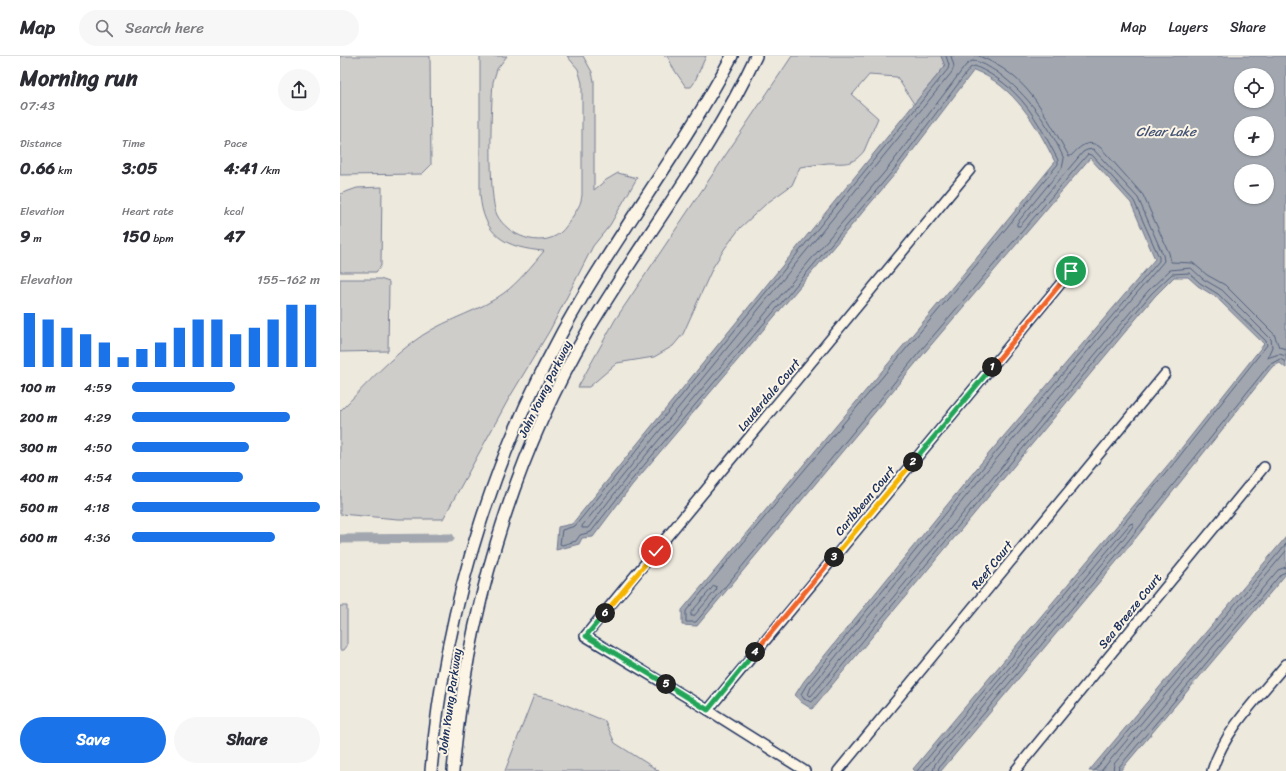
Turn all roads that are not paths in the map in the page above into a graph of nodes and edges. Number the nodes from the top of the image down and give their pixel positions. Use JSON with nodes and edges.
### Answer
{"nodes":[{"id":1,"x":732,"y":56,"type":"edge"},
{"id":2,"x":756,"y":56,"type":"edge"},
{"id":3,"x":970,"y":170,"type":"dead end"},
{"id":4,"x":1071,"y":271,"type":"dead end"},
{"id":5,"x":1165,"y":374,"type":"dead end"},
{"id":6,"x":1264,"y":467,"type":"dead end"},
{"id":7,"x":1286,"y":664,"type":"edge"},
{"id":8,"x":708,"y":710,"type":"junction"},
{"id":9,"x":431,"y":771,"type":"edge"},
{"id":10,"x":453,"y":771,"type":"edge"},
{"id":11,"x":805,"y":771,"type":"edge"},
{"id":12,"x":838,"y":771,"type":"edge"},
{"id":13,"x":1015,"y":771,"type":"edge"},
{"id":14,"x":1212,"y":771,"type":"edge"}],
"edges":[{"from":1,"to":9,"type":"main road","name":"John Young Parkway"},
{"from":2,"to":10,"type":"main road","name":"John Young Parkway"},
{"from":3,"to":8,"type":"street","name":"Lauderdale Court"},
{"from":4,"to":8,"type":"street","name":"Caribbean Court"},
{"from":5,"to":12,"type":"street","name":"Reef Court"},
{"from":6,"to":13,"type":"street","name":"Sea Breeze Court"},
{"from":7,"to":14,"type":"street"},
{"from":8,"to":11,"type":"street"}]}
